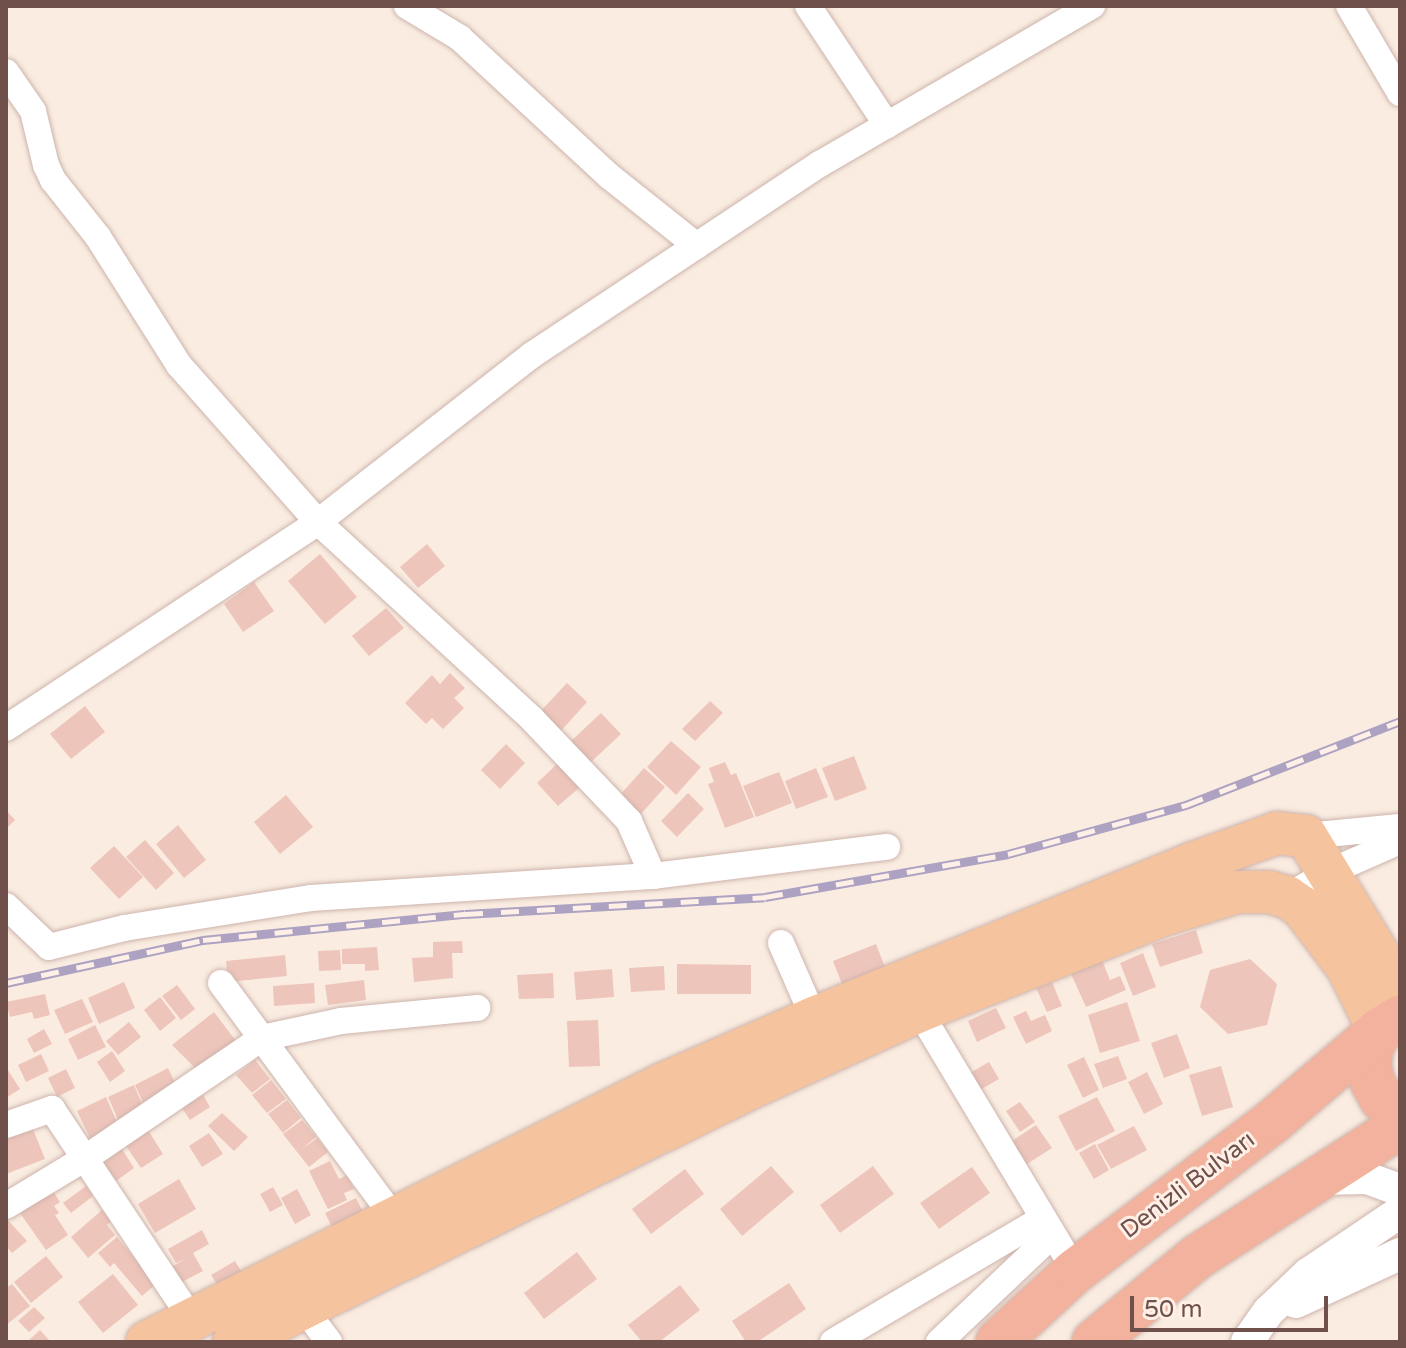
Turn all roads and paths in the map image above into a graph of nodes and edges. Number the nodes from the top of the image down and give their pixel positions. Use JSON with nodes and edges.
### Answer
{"nodes":[{"id":1,"x":407,"y":6,"type":"edge"},
{"id":2,"x":808,"y":6,"type":"edge"},
{"id":3,"x":1092,"y":6,"type":"edge"},
{"id":4,"x":1349,"y":6,"type":"edge"},
{"id":5,"x":6,"y":72,"type":"edge"},
{"id":6,"x":1400,"y":93,"type":"edge"},
{"id":7,"x":887,"y":125,"type":"junction"},
{"id":8,"x":697,"y":246,"type":"junction"},
{"id":9,"x":318,"y":522,"type":"junction"},
{"id":10,"x":6,"y":728,"type":"edge"},
{"id":11,"x":1400,"y":827,"type":"edge"},
{"id":12,"x":1306,"y":836,"type":"junction"},
{"id":13,"x":1400,"y":841,"type":"edge"},
{"id":14,"x":1252,"y":842,"type":"junction"},
{"id":15,"x":887,"y":847,"type":"dead end"},
{"id":16,"x":1327,"y":873,"type":"junction"},
{"id":17,"x":653,"y":876,"type":"junction"},
{"id":18,"x":1276,"y":894,"type":"junction"},
{"id":19,"x":6,"y":906,"type":"edge"},
{"id":20,"x":781,"y":943,"type":"dead end"},
{"id":21,"x":221,"y":983,"type":"dead end"},
{"id":22,"x":1400,"y":990,"type":"edge"},
{"id":23,"x":477,"y":1008,"type":"dead end"},
{"id":24,"x":919,"y":1011,"type":"junction"},
{"id":25,"x":814,"y":1018,"type":"junction"},
{"id":26,"x":1390,"y":1024,"type":"edge"},
{"id":27,"x":262,"y":1038,"type":"junction"},
{"id":28,"x":1400,"y":1112,"type":"edge"},
{"id":29,"x":6,"y":1125,"type":"edge"},
{"id":30,"x":1400,"y":1126,"type":"edge"},
{"id":31,"x":87,"y":1157,"type":"junction"},
{"id":32,"x":1318,"y":1179,"type":"junction"},
{"id":33,"x":1400,"y":1190,"type":"edge"},
{"id":34,"x":6,"y":1206,"type":"edge"},
{"id":35,"x":1400,"y":1212,"type":"edge"},
{"id":36,"x":396,"y":1220,"type":"junction"},
{"id":37,"x":1047,"y":1227,"type":"junction"},
{"id":38,"x":1400,"y":1254,"type":"edge"},
{"id":39,"x":1075,"y":1271,"type":"junction"},
{"id":40,"x":192,"y":1320,"type":"junction"},
{"id":41,"x":317,"y":1326,"type":"edge"},
{"id":42,"x":1249,"y":1339,"type":"edge"},
{"id":43,"x":147,"y":1342,"type":"edge"},
{"id":44,"x":234,"y":1342,"type":"edge"},
{"id":45,"x":833,"y":1342,"type":"edge"},
{"id":46,"x":939,"y":1342,"type":"edge"},
{"id":47,"x":998,"y":1342,"type":"edge"},
{"id":48,"x":1094,"y":1342,"type":"edge"}],
"edges":[{"from":1,"to":8,"type":"street"},
{"from":2,"to":7,"type":"street"},
{"from":3,"to":7,"type":"street"},
{"from":4,"to":6,"type":"street"},
{"from":5,"to":9,"type":"street"},
{"from":7,"to":8,"type":"street"},
{"from":8,"to":9,"type":"street"},
{"from":9,"to":10,"type":"street"},
{"from":9,"to":17,"type":"street"},
{"from":11,"to":12,"type":"street"},
{"from":12,"to":14,"type":"main road"},
{"from":12,"to":16,"type":"main road"},
{"from":13,"to":16,"type":"street"},
{"from":14,"to":18,"type":"street"},
{"from":14,"to":25,"type":"main road"},
{"from":15,"to":17,"type":"street"},
{"from":16,"to":18,"type":"street"},
{"from":16,"to":22,"type":"main road"},
{"from":17,"to":19,"type":"street"},
{"from":18,"to":24,"type":"main road"},
{"from":18,"to":26,"type":"main road"},
{"from":20,"to":25,"type":"street"},
{"from":21,"to":27,"type":"street"},
{"from":23,"to":27,"type":"street"},
{"from":24,"to":37,"type":"street"},
{"from":24,"to":41,"type":"main road"},
{"from":25,"to":36,"type":"main road"},
{"from":26,"to":28,"type":"highway"},
{"from":26,"to":39,"type":"highway","name":"Denizli Bulvarı"},
{"from":27,"to":31,"type":"street"},
{"from":27,"to":36,"type":"street"},
{"from":29,"to":31,"type":"street"},
{"from":30,"to":32,"type":"highway"},
{"from":31,"to":34,"type":"street"},
{"from":31,"to":40,"type":"street"},
{"from":32,"to":33,"type":"street"},
{"from":32,"to":48,"type":"highway"},
{"from":35,"to":42,"type":"street"},
{"from":36,"to":40,"type":"main road"},
{"from":37,"to":39,"type":"street"},
{"from":37,"to":45,"type":"street"},
{"from":37,"to":46,"type":"street"},
{"from":38,"to":42,"type":"street"},
{"from":39,"to":47,"type":"highway","name":"Denizli Bulvarı"},
{"from":40,"to":43,"type":"main road"},
{"from":41,"to":44,"type":"main road"}]}
